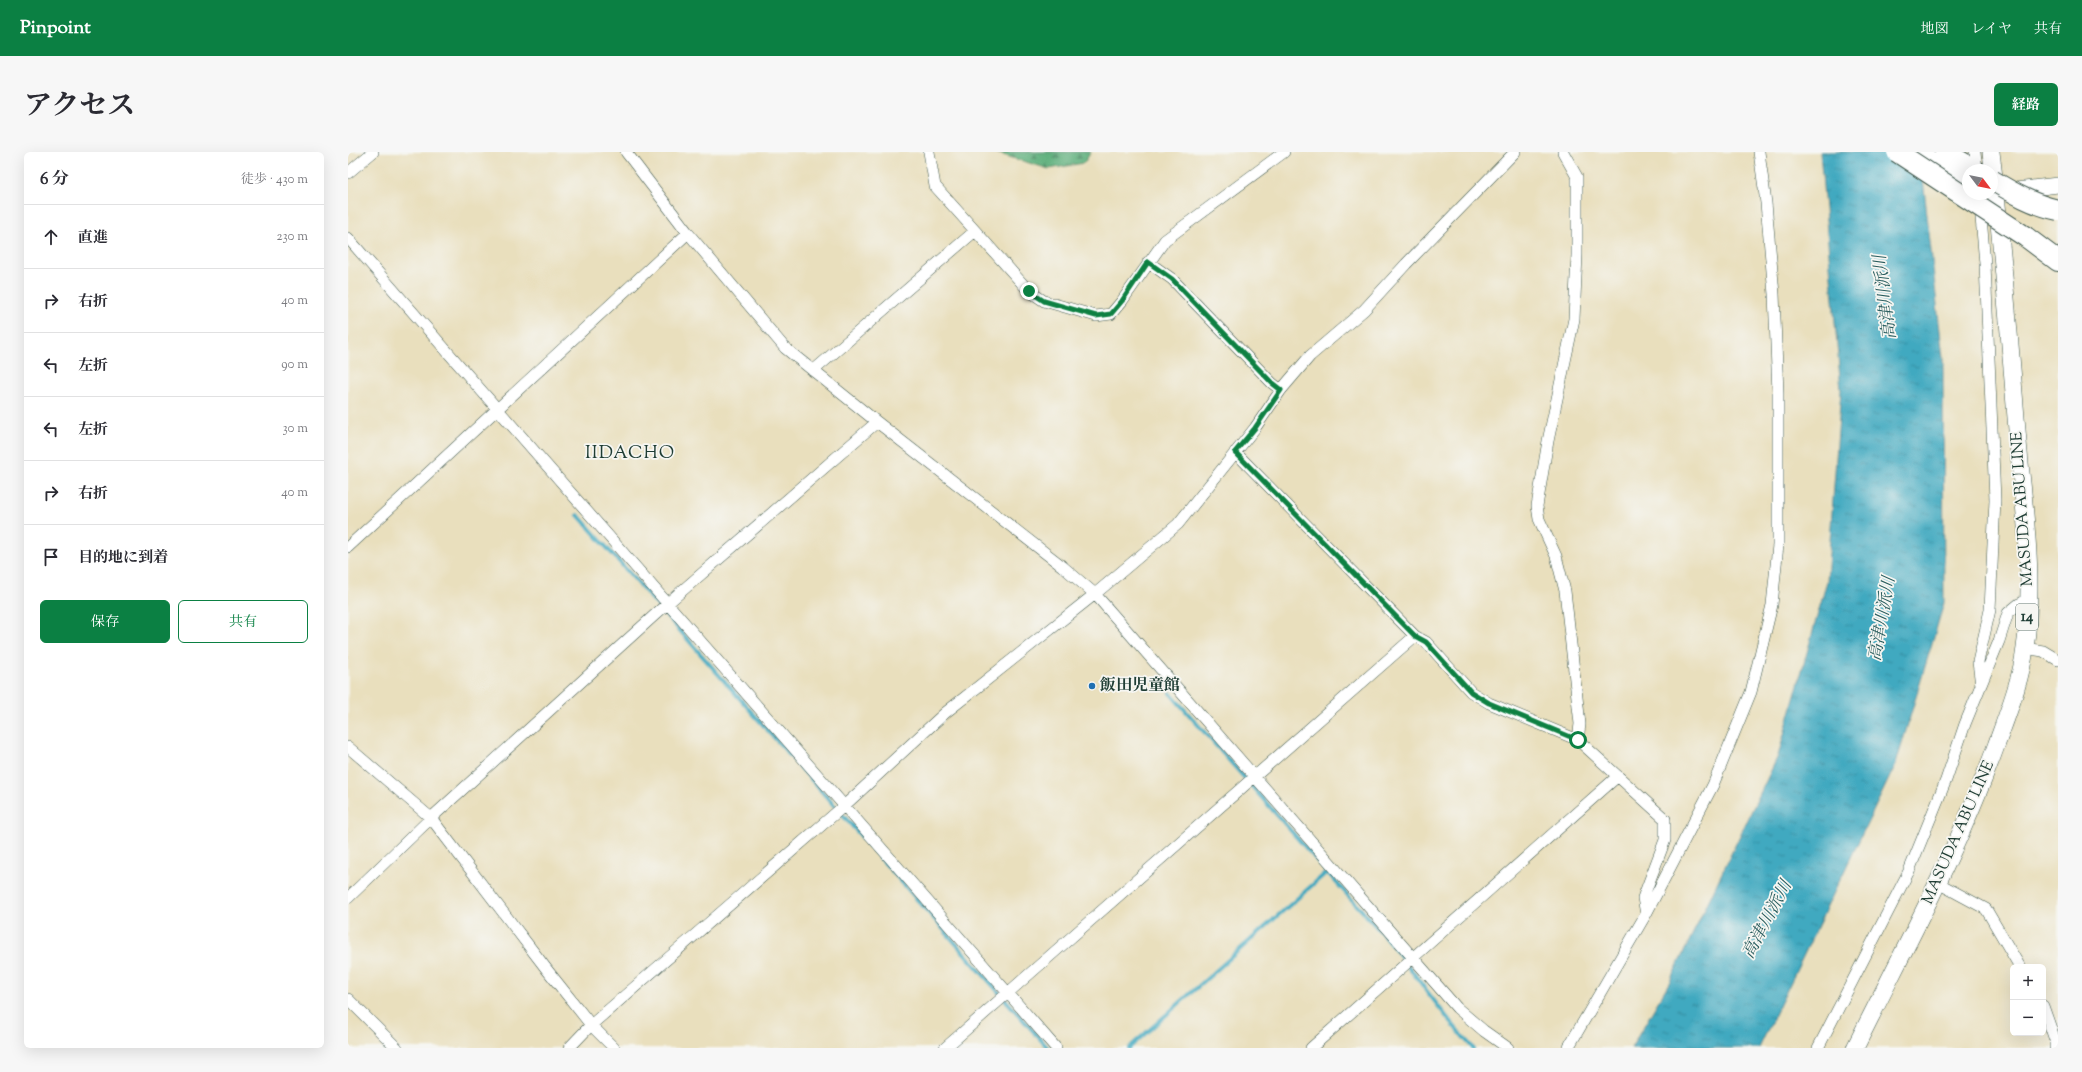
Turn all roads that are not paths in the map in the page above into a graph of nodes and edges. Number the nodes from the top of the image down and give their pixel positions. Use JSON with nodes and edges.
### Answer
{"nodes":[{"id":1,"x":373,"y":152,"type":"edge"},
{"id":2,"x":626,"y":152,"type":"edge"},
{"id":3,"x":929,"y":152,"type":"edge"},
{"id":4,"x":1284,"y":152,"type":"edge"},
{"id":5,"x":1515,"y":152,"type":"edge"},
{"id":6,"x":1564,"y":152,"type":"edge"},
{"id":7,"x":1759,"y":152,"type":"edge"},
{"id":8,"x":1897,"y":152,"type":"edge"},
{"id":9,"x":1916,"y":152,"type":"edge"},
{"id":10,"x":1945,"y":152,"type":"edge"},
{"id":11,"x":1975,"y":152,"type":"edge"},
{"id":12,"x":1991,"y":152,"type":"edge"},
{"id":13,"x":1966,"y":164,"type":"edge"},
{"id":14,"x":1976,"y":164,"type":"edge"},
{"id":15,"x":1990,"y":164,"type":"edge"},
{"id":16,"x":348,"y":173,"type":"edge"},
{"id":17,"x":1962,"y":182,"type":"edge"},
{"id":18,"x":2058,"y":185,"type":"edge"},
{"id":19,"x":1998,"y":189,"type":"edge"},
{"id":20,"x":1998,"y":192,"type":"edge"},
{"id":21,"x":1987,"y":200,"type":"edge"},
{"id":22,"x":1988,"y":200,"type":"edge"},
{"id":23,"x":1997,"y":200,"type":"edge"},
{"id":24,"x":2058,"y":210,"type":"edge"},
{"id":25,"x":975,"y":231,"type":"junction"},
{"id":26,"x":688,"y":233,"type":"junction"},
{"id":27,"x":2028,"y":233,"type":"junction"},
{"id":28,"x":348,"y":238,"type":"edge"},
{"id":29,"x":2058,"y":248,"type":"edge"},
{"id":30,"x":2058,"y":261,"type":"edge"},
{"id":31,"x":1148,"y":262,"type":"junction"},
{"id":32,"x":813,"y":371,"type":"junction"},
{"id":33,"x":1281,"y":390,"type":"junction"},
{"id":34,"x":498,"y":408,"type":"junction"},
{"id":35,"x":876,"y":422,"type":"junction"},
{"id":36,"x":1235,"y":452,"type":"junction"},
{"id":37,"x":348,"y":547,"type":"edge"},
{"id":38,"x":1095,"y":594,"type":"junction"},
{"id":39,"x":2028,"y":600,"type":"junction"},
{"id":40,"x":668,"y":603,"type":"junction"},
{"id":41,"x":1415,"y":636,"type":"junction"},
{"id":42,"x":2025,"y":648,"type":"junction"},
{"id":43,"x":2058,"y":660,"type":"edge"},
{"id":44,"x":1981,"y":685,"type":"junction"},
{"id":45,"x":1578,"y":740,"type":"junction"},
{"id":46,"x":348,"y":747,"type":"edge"},
{"id":47,"x":1255,"y":776,"type":"junction"},
{"id":48,"x":1618,"y":776,"type":"junction"},
{"id":49,"x":845,"y":805,"type":"junction"},
{"id":50,"x":431,"y":818,"type":"junction"},
{"id":51,"x":1938,"y":883,"type":"junction"},
{"id":52,"x":348,"y":898,"type":"edge"},
{"id":53,"x":1646,"y":914,"type":"junction"},
{"id":54,"x":1413,"y":958,"type":"junction"},
{"id":55,"x":2018,"y":964,"type":"edge"},
{"id":56,"x":1007,"y":992,"type":"junction"},
{"id":57,"x":348,"y":999,"type":"edge"},
{"id":58,"x":2046,"y":1014,"type":"edge"},
{"id":59,"x":592,"y":1025,"type":"junction"},
{"id":60,"x":398,"y":1048,"type":"edge"},
{"id":61,"x":569,"y":1048,"type":"edge"},
{"id":62,"x":614,"y":1048,"type":"edge"},
{"id":63,"x":945,"y":1048,"type":"edge"},
{"id":64,"x":1056,"y":1048,"type":"edge"},
{"id":65,"x":1311,"y":1048,"type":"edge"},
{"id":66,"x":1508,"y":1048,"type":"edge"},
{"id":67,"x":1568,"y":1048,"type":"edge"},
{"id":68,"x":1818,"y":1048,"type":"edge"},
{"id":69,"x":1855,"y":1048,"type":"edge"},
{"id":70,"x":2055,"y":1048,"type":"edge"}],
"edges":[{"from":1,"to":16,"type":"street"},
{"from":2,"to":26,"type":"street"},
{"from":3,"to":25,"type":"street"},
{"from":4,"to":31,"type":"street"},
{"from":5,"to":33,"type":"street"},
{"from":6,"to":45,"type":"street"},
{"from":7,"to":53,"type":"street"},
{"from":8,"to":27,"type":"highway","bridge":true},
{"from":9,"to":17,"type":"highway"},
{"from":10,"to":13,"type":"highway"},
{"from":11,"to":14,"type":"street"},
{"from":12,"to":15,"type":"main road","name":"MASUDA ABU LINE","number":"14"},
{"from":18,"to":19,"type":"main road"},
{"from":20,"to":24,"type":"highway","bridge":true},
{"from":21,"to":44,"type":"street"},
{"from":22,"to":39,"type":"main road","name":"MASUDA ABU LINE","number":"14"},
{"from":23,"to":27,"type":"highway"},
{"from":25,"to":31,"type":"street"},
{"from":25,"to":32,"type":"street"},
{"from":26,"to":32,"type":"street"},
{"from":26,"to":34,"type":"street"},
{"from":27,"to":29,"type":"highway"},
{"from":27,"to":30,"type":"highway"},
{"from":28,"to":34,"type":"street"},
{"from":31,"to":33,"type":"street"},
{"from":32,"to":35,"type":"street"},
{"from":33,"to":36,"type":"street"},
{"from":34,"to":37,"type":"street"},
{"from":34,"to":40,"type":"street"},
{"from":35,"to":38,"type":"street"},
{"from":35,"to":40,"type":"street"},
{"from":36,"to":38,"type":"street"},
{"from":36,"to":41,"type":"street"},
{"from":38,"to":47,"type":"street"},
{"from":38,"to":49,"type":"street"},
{"from":39,"to":42,"type":"main road","name":"MASUDA ABU LINE","number":"14"},
{"from":39,"to":44,"type":"street"},
{"from":40,"to":49,"type":"street"},
{"from":40,"to":50,"type":"street"},
{"from":41,"to":45,"type":"street"},
{"from":41,"to":47,"type":"street"},
{"from":42,"to":43,"type":"street"},
{"from":42,"to":51,"type":"main road","name":"MASUDA ABU LINE","number":"14"},
{"from":44,"to":68,"type":"street"},
{"from":45,"to":48,"type":"street"},
{"from":46,"to":50,"type":"street"},
{"from":47,"to":54,"type":"street"},
{"from":47,"to":56,"type":"street"},
{"from":48,"to":53,"type":"street"},
{"from":48,"to":54,"type":"street"},
{"from":49,"to":56,"type":"street"},
{"from":49,"to":59,"type":"street"},
{"from":50,"to":52,"type":"street"},
{"from":50,"to":59,"type":"street"},
{"from":51,"to":55,"type":"street"},
{"from":51,"to":69,"type":"main road","name":"MASUDA ABU LINE","number":"14"},
{"from":53,"to":67,"type":"street"},
{"from":54,"to":65,"type":"street"},
{"from":54,"to":66,"type":"street"},
{"from":56,"to":63,"type":"street"},
{"from":56,"to":64,"type":"street"},
{"from":57,"to":60,"type":"street"},
{"from":58,"to":70,"type":"street"},
{"from":59,"to":61,"type":"street"},
{"from":59,"to":62,"type":"street"}]}
